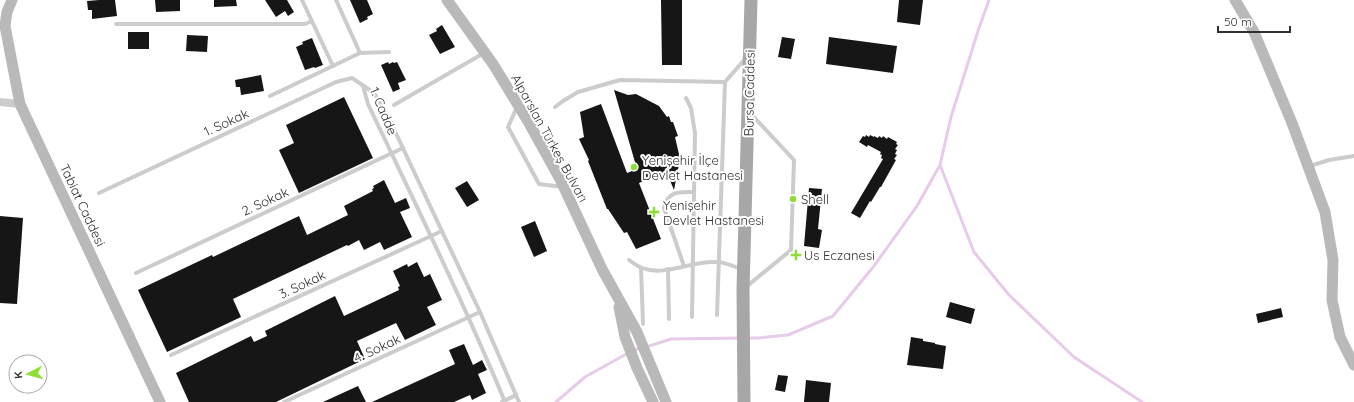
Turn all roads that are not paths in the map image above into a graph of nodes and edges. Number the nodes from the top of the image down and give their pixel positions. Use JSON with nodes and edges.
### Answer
{"nodes":[{"id":1,"x":12,"y":0,"type":"edge"},
{"id":2,"x":302,"y":0,"type":"edge"},
{"id":3,"x":336,"y":0,"type":"edge"},
{"id":4,"x":448,"y":0,"type":"edge"},
{"id":5,"x":751,"y":0,"type":"edge"},
{"id":6,"x":1235,"y":0,"type":"edge"},
{"id":7,"x":312,"y":21,"type":"junction"},
{"id":8,"x":116,"y":24,"type":"dead end"},
{"id":9,"x":389,"y":52,"type":"dead end"},
{"id":10,"x":485,"y":52,"type":"junction"},
{"id":11,"x":360,"y":53,"type":"junction"},
{"id":12,"x":750,"y":54,"type":"junction"},
{"id":13,"x":333,"y":66,"type":"junction"},
{"id":14,"x":725,"y":82,"type":"junction"},
{"id":15,"x":362,"y":85,"type":"junction"},
{"id":16,"x":270,"y":96,"type":"dead end"},
{"id":17,"x":686,"y":98,"type":"dead end"},
{"id":18,"x":0,"y":102,"type":"edge"},
{"id":19,"x":20,"y":104,"type":"junction"},
{"id":20,"x":394,"y":105,"type":"dead end"},
{"id":21,"x":518,"y":105,"type":"junction"},
{"id":22,"x":555,"y":107,"type":"dead end"},
{"id":23,"x":748,"y":112,"type":"junction"},
{"id":24,"x":403,"y":148,"type":"junction"},
{"id":25,"x":391,"y":153,"type":"junction"},
{"id":26,"x":1354,"y":156,"type":"edge"},
{"id":27,"x":1308,"y":166,"type":"junction"},
{"id":28,"x":563,"y":187,"type":"junction"},
{"id":29,"x":694,"y":192,"type":"junction"},
{"id":30,"x":99,"y":194,"type":"dead end"},
{"id":31,"x":442,"y":231,"type":"junction"},
{"id":32,"x":431,"y":236,"type":"junction"},
{"id":33,"x":629,"y":260,"type":"dead end"},
{"id":34,"x":718,"y":262,"type":"junction"},
{"id":35,"x":693,"y":263,"type":"junction"},
{"id":36,"x":684,"y":266,"type":"junction"},
{"id":37,"x":641,"y":268,"type":"junction"},
{"id":38,"x":668,"y":269,"type":"junction"},
{"id":39,"x":743,"y":269,"type":"junction"},
{"id":40,"x":136,"y":273,"type":"dead end"},
{"id":41,"x":743,"y":290,"type":"junction"},
{"id":42,"x":616,"y":297,"type":"junction"},
{"id":43,"x":480,"y":312,"type":"junction"},
{"id":44,"x":717,"y":315,"type":"dead end"},
{"id":45,"x":468,"y":318,"type":"junction"},
{"id":46,"x":692,"y":318,"type":"dead end"},
{"id":47,"x":669,"y":319,"type":"dead end"},
{"id":48,"x":640,"y":328,"type":"junction"},
{"id":49,"x":171,"y":355,"type":"dead end"},
{"id":50,"x":1354,"y":365,"type":"edge"},
{"id":51,"x":743,"y":378,"type":"junction"},
{"id":52,"x":516,"y":395,"type":"junction"},
{"id":53,"x":160,"y":402,"type":"edge"},
{"id":54,"x":284,"y":402,"type":"edge"},
{"id":55,"x":504,"y":402,"type":"edge"},
{"id":56,"x":519,"y":402,"type":"edge"},
{"id":57,"x":654,"y":402,"type":"edge"},
{"id":58,"x":666,"y":402,"type":"edge"},
{"id":59,"x":739,"y":402,"type":"edge"},
{"id":60,"x":744,"y":402,"type":"edge"}],
"edges":[{"from":1,"to":19,"type":"street","name":"Tabiat Caddesi"},
{"from":2,"to":7,"type":"lane"},
{"from":3,"to":11,"type":"lane"},
{"from":4,"to":10,"type":"street","name":"Alparslan Türkeş Bulvarı"},
{"from":5,"to":12,"type":"main road","name":"Bursa Caddesi"},
{"from":6,"to":27,"type":"street"},
{"from":7,"to":8,"type":"lane"},
{"from":7,"to":13,"type":"lane"},
{"from":9,"to":11,"type":"lane"},
{"from":10,"to":20,"type":"lane"},
{"from":10,"to":21,"type":"street","name":"Alparslan Türkeş Bulvarı"},
{"from":11,"to":13,"type":"lane"},
{"from":12,"to":14,"type":"lane"},
{"from":12,"to":23,"type":"main road","name":"Bursa Caddesi"},
{"from":13,"to":16,"type":"lane"},
{"from":14,"to":22,"type":"lane"},
{"from":14,"to":34,"type":"lane"},
{"from":15,"to":24,"type":"lane","name":"1. Cadde"},
{"from":15,"to":25,"type":"lane","name":"1. Cadde"},
{"from":15,"to":30,"type":"lane","name":"1. Sokak"},
{"from":17,"to":29,"type":"lane"},
{"from":18,"to":19,"type":"street"},
{"from":19,"to":53,"type":"street","name":"Tabiat Caddesi"},
{"from":21,"to":28,"type":"street","name":"Alparslan Türkeş Bulvarı"},
{"from":21,"to":28,"type":"lane"},
{"from":23,"to":39,"type":"main road","name":"Bursa Caddesi"},
{"from":23,"to":41,"type":"lane"},
{"from":24,"to":25,"type":"lane","name":"2. Sokak"},
{"from":24,"to":31,"type":"lane","name":"1. Cadde"},
{"from":25,"to":32,"type":"lane","name":"1. Cadde"},
{"from":25,"to":40,"type":"lane","name":"2. Sokak"},
{"from":26,"to":27,"type":"lane"},
{"from":27,"to":50,"type":"street"},
{"from":28,"to":42,"type":"street","name":"Alparslan Türkeş Bulvarı"},
{"from":29,"to":35,"type":"lane"},
{"from":29,"to":36,"type":"lane"},
{"from":31,"to":32,"type":"lane","name":"3. Sokak"},
{"from":31,"to":43,"type":"lane","name":"1. Cadde"},
{"from":32,"to":45,"type":"lane","name":"1. Cadde"},
{"from":32,"to":49,"type":"lane","name":"3. Sokak"},
{"from":33,"to":37,"type":"lane"},
{"from":34,"to":35,"type":"lane"},
{"from":34,"to":39,"type":"lane"},
{"from":34,"to":44,"type":"lane"},
{"from":35,"to":36,"type":"lane"},
{"from":35,"to":46,"type":"lane"},
{"from":36,"to":38,"type":"lane"},
{"from":37,"to":38,"type":"lane"},
{"from":37,"to":48,"type":"lane"},
{"from":38,"to":47,"type":"lane"},
{"from":39,"to":41,"type":"main road","name":"Bursa Caddesi"},
{"from":41,"to":51,"type":"main road","name":"Bursa Caddesi"},
{"from":42,"to":48,"type":"street","name":"Alparslan Türkeş Bulvarı"},
{"from":42,"to":57,"type":"street","name":"Alparslan Türkeş Bulvarı"},
{"from":43,"to":45,"type":"lane","name":"4. Sokak"},
{"from":43,"to":52,"type":"lane","name":"1. Cadde"},
{"from":45,"to":54,"type":"lane","name":"4. Sokak"},
{"from":45,"to":55,"type":"lane","name":"1. Cadde"},
{"from":48,"to":58,"type":"street","name":"Alparslan Türkeş Bulvarı"},
{"from":51,"to":59,"type":"main road","name":"Bursa Caddesi"},
{"from":51,"to":60,"type":"main road","name":"Bursa Caddesi"},
{"from":52,"to":55,"type":"lane"},
{"from":52,"to":56,"type":"lane","name":"1. Cadde"}]}
